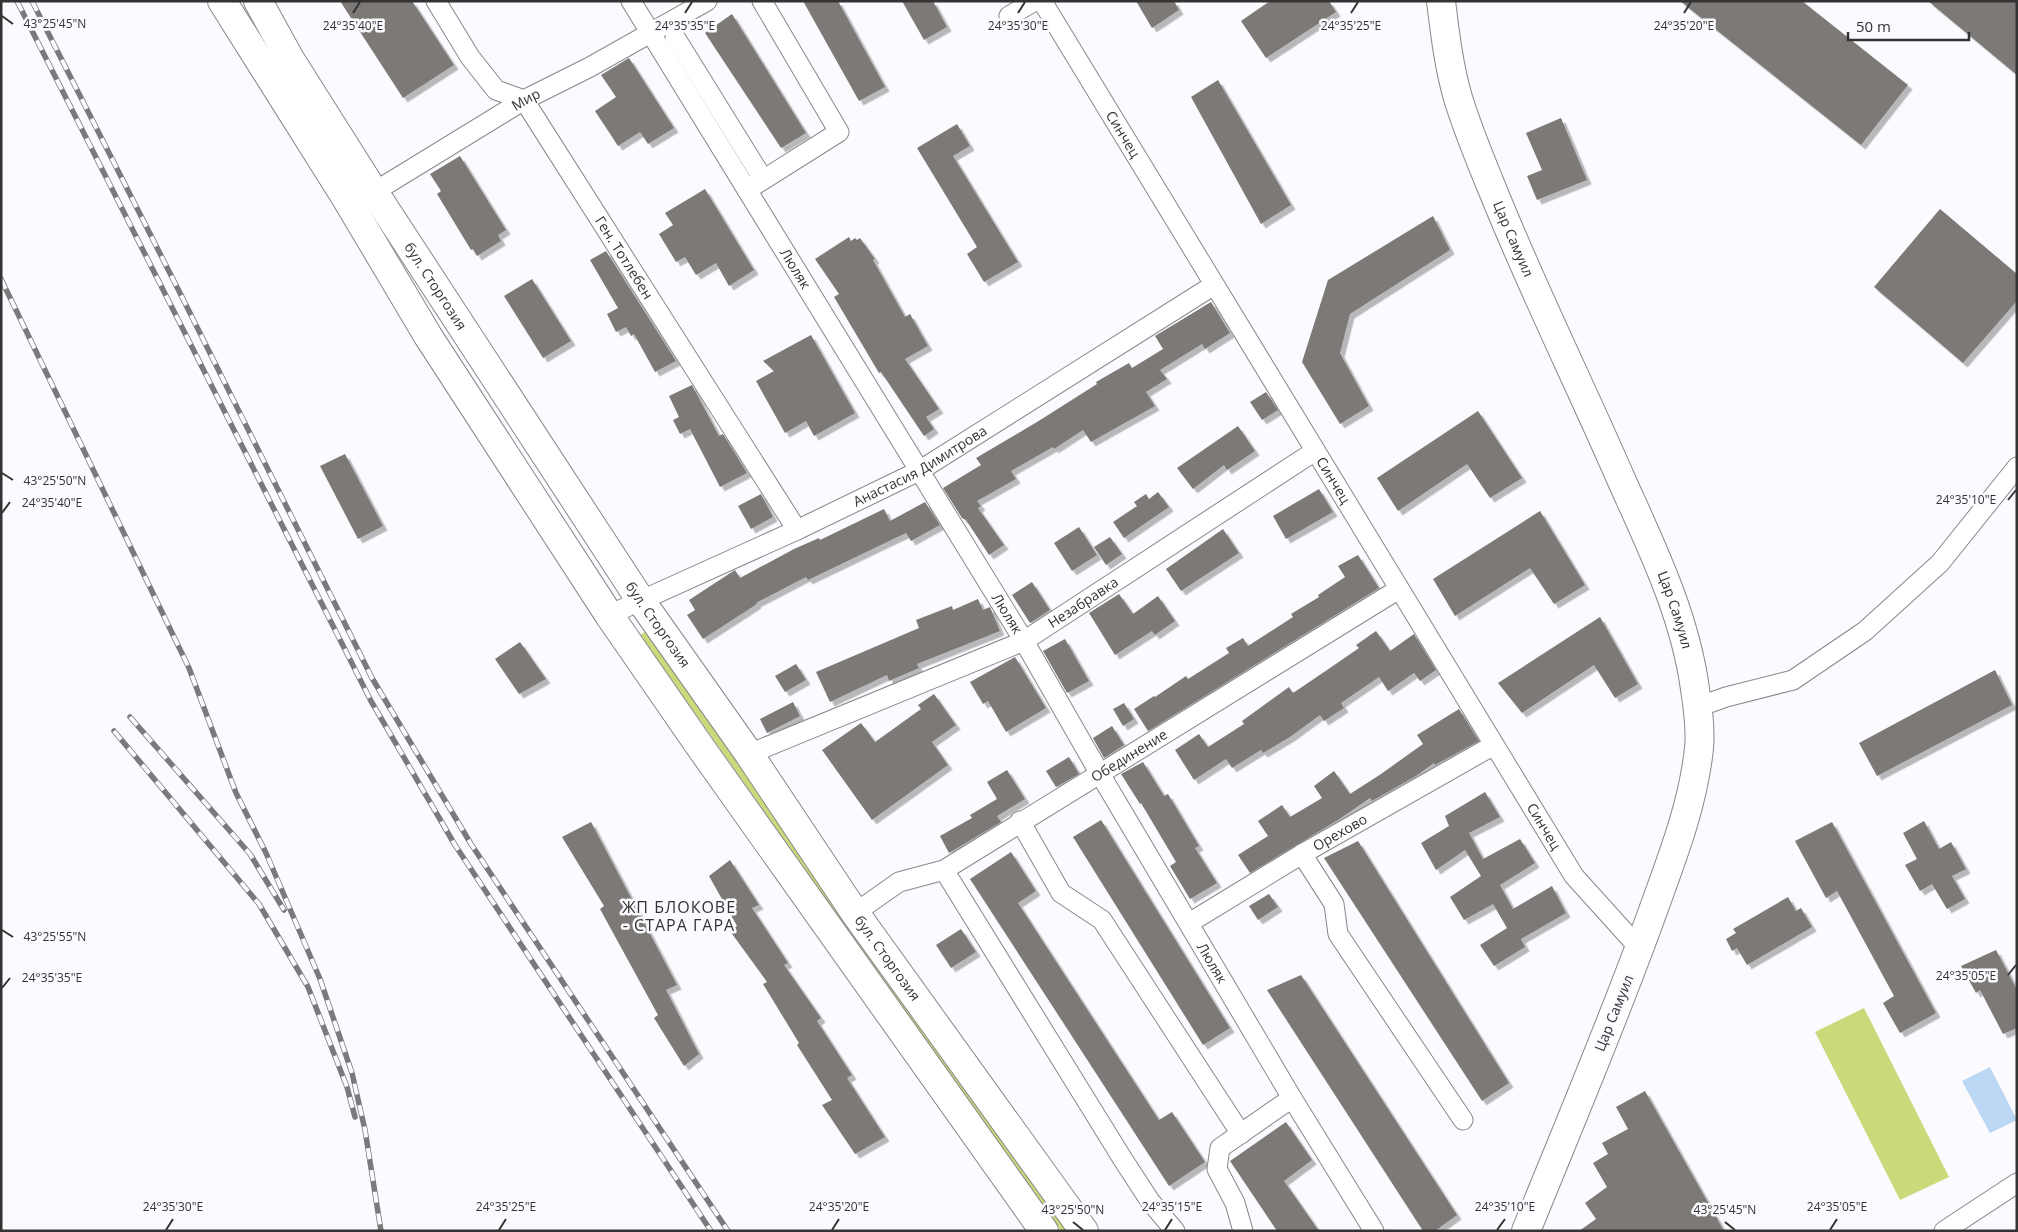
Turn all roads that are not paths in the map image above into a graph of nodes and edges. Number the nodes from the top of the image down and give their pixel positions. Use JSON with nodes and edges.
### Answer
{"nodes":[{"id":1,"x":222,"y":1,"type":"edge"},
{"id":2,"x":258,"y":1,"type":"edge"},
{"id":3,"x":436,"y":1,"type":"edge"},
{"id":4,"x":631,"y":1,"type":"edge"},
{"id":5,"x":707,"y":1,"type":"edge"},
{"id":6,"x":762,"y":1,"type":"edge"},
{"id":7,"x":1035,"y":1,"type":"edge"},
{"id":8,"x":1042,"y":1,"type":"edge"},
{"id":9,"x":1441,"y":1,"type":"edge"},
{"id":10,"x":1009,"y":16,"type":"dead end"},
{"id":11,"x":650,"y":33,"type":"junction"},
{"id":12,"x":675,"y":37,"type":"dead end"},
{"id":13,"x":524,"y":100,"type":"junction"},
{"id":14,"x":763,"y":179,"type":"junction"},
{"id":15,"x":747,"y":190,"type":"junction"},
{"id":16,"x":374,"y":192,"type":"junction"},
{"id":17,"x":346,"y":198,"type":"junction"},
{"id":18,"x":1214,"y":284,"type":"junction"},
{"id":19,"x":1315,"y":451,"type":"junction"},
{"id":20,"x":2017,"y":467,"type":"edge"},
{"id":21,"x":920,"y":471,"type":"junction"},
{"id":22,"x":797,"y":530,"type":"junction"},
{"id":23,"x":1399,"y":589,"type":"junction"},
{"id":24,"x":641,"y":601,"type":"junction"},
{"id":25,"x":609,"y":615,"type":"junction"},
{"id":26,"x":1024,"y":641,"type":"junction"},
{"id":27,"x":1698,"y":707,"type":"junction"},
{"id":28,"x":1494,"y":745,"type":"junction"},
{"id":29,"x":749,"y":754,"type":"junction"},
{"id":30,"x":1100,"y":774,"type":"junction"},
{"id":31,"x":1020,"y":821,"type":"junction"},
{"id":32,"x":1302,"y":854,"type":"junction"},
{"id":33,"x":944,"y":870,"type":"junction"},
{"id":34,"x":856,"y":913,"type":"junction"},
{"id":35,"x":1189,"y":923,"type":"junction"},
{"id":36,"x":1640,"y":948,"type":"junction"},
{"id":37,"x":1292,"y":1098,"type":"junction"},
{"id":38,"x":1463,"y":1120,"type":"dead end"},
{"id":39,"x":1241,"y":1134,"type":"junction"},
{"id":40,"x":2017,"y":1183,"type":"edge"},
{"id":41,"x":1044,"y":1231,"type":"edge"},
{"id":42,"x":1084,"y":1231,"type":"edge"},
{"id":43,"x":1175,"y":1231,"type":"edge"},
{"id":44,"x":1243,"y":1231,"type":"edge"},
{"id":45,"x":1374,"y":1231,"type":"edge"},
{"id":46,"x":1526,"y":1231,"type":"edge"},
{"id":47,"x":1944,"y":1231,"type":"edge"}],
"edges":[{"from":1,"to":17,"type":"main road"},
{"from":2,"to":16,"type":"main road","name":"бул. Сторгозия"},
{"from":3,"to":13,"type":"street"},
{"from":4,"to":11,"type":"street","name":"Люляк"},
{"from":5,"to":11,"type":"street","name":"Мир"},
{"from":6,"to":14,"type":"street"},
{"from":7,"to":10,"type":"street"},
{"from":8,"to":18,"type":"street","name":"Синчец"},
{"from":9,"to":27,"type":"main road","name":"Цар Самуил"},
{"from":11,"to":13,"type":"street","name":"Мир"},
{"from":11,"to":15,"type":"street","name":"Люляк"},
{"from":12,"to":14,"type":"street"},
{"from":13,"to":16,"type":"street","name":"Мир"},
{"from":13,"to":22,"type":"street","name":"Ген. Тотлебен"},
{"from":14,"to":15,"type":"street"},
{"from":15,"to":21,"type":"street","name":"Люляк"},
{"from":16,"to":17,"type":"street","name":"Мир"},
{"from":16,"to":24,"type":"main road","name":"бул. Сторгозия"},
{"from":17,"to":25,"type":"main road"},
{"from":18,"to":19,"type":"street","name":"Синчец"},
{"from":18,"to":21,"type":"street","name":"Анастасия Димитрова"},
{"from":19,"to":23,"type":"street","name":"Синчец"},
{"from":19,"to":26,"type":"street","name":"Незабравка"},
{"from":20,"to":27,"type":"street"},
{"from":21,"to":22,"type":"street","name":"Анастасия Димитрова"},
{"from":21,"to":26,"type":"street","name":"Люляк"},
{"from":22,"to":24,"type":"street","name":"Анастасия Димитрова"},
{"from":23,"to":28,"type":"street","name":"Синчец"},
{"from":23,"to":30,"type":"street","name":"Обединение"},
{"from":24,"to":25,"type":"street","name":"Анастасия Димитрова"},
{"from":24,"to":29,"type":"main road","name":"бул. Сторгозия"},
{"from":25,"to":41,"type":"main road"},
{"from":26,"to":29,"type":"street","name":"Незабравка"},
{"from":26,"to":30,"type":"street","name":"Люляк"},
{"from":27,"to":36,"type":"main road","name":"Цар Самуил"},
{"from":28,"to":32,"type":"street","name":"Орехово"},
{"from":28,"to":36,"type":"street","name":"Синчец"},
{"from":29,"to":34,"type":"main road","name":"бул. Сторгозия"},
{"from":30,"to":31,"type":"street","name":"Обединение"},
{"from":30,"to":35,"type":"street","name":"Люляк"},
{"from":31,"to":33,"type":"street","name":"Обединение"},
{"from":31,"to":39,"type":"street"},
{"from":32,"to":35,"type":"street","name":"Орехово"},
{"from":32,"to":38,"type":"street"},
{"from":33,"to":34,"type":"street","name":"Обединение"},
{"from":33,"to":43,"type":"street"},
{"from":34,"to":42,"type":"main road","name":"бул. Сторгозия"},
{"from":35,"to":37,"type":"street","name":"Люляк"},
{"from":36,"to":46,"type":"main road","name":"Цар Самуил"},
{"from":37,"to":39,"type":"street"},
{"from":37,"to":45,"type":"street","name":"Люляк"},
{"from":39,"to":44,"type":"street"},
{"from":40,"to":47,"type":"street"}]}
